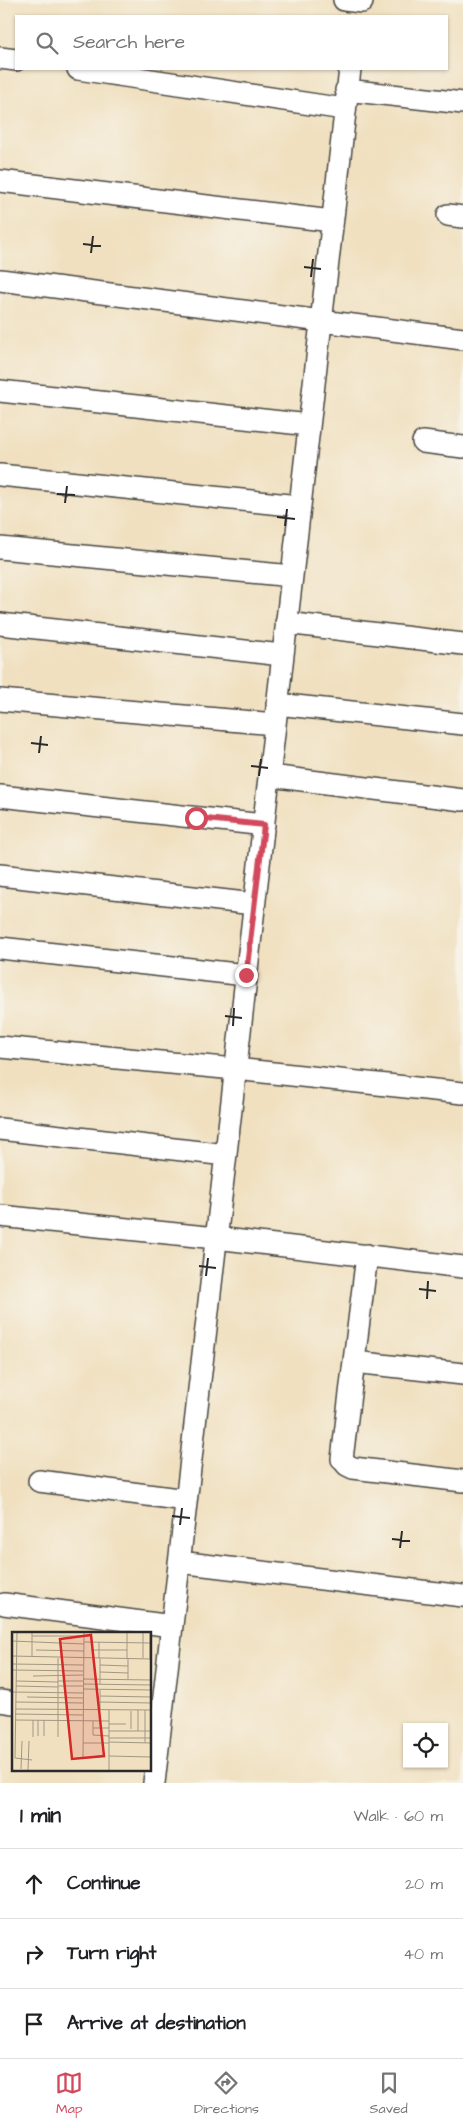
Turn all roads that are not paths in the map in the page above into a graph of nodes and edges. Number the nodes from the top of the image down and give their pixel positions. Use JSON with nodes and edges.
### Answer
{"nodes":[{"id":1,"x":0,"y":58,"type":"edge"},
{"id":2,"x":15,"y":60,"type":"edge"},
{"id":3,"x":87,"y":70,"type":"edge"},
{"id":4,"x":350,"y":70,"type":"edge"},
{"id":5,"x":345,"y":100,"type":"junction"},
{"id":6,"x":463,"y":103,"type":"edge"},
{"id":7,"x":0,"y":181,"type":"edge"},
{"id":8,"x":332,"y":221,"type":"junction"},
{"id":9,"x":0,"y":280,"type":"edge"},
{"id":10,"x":320,"y":321,"type":"junction"},
{"id":11,"x":463,"y":339,"type":"edge"},
{"id":12,"x":0,"y":391,"type":"edge"},
{"id":13,"x":309,"y":425,"type":"junction"},
{"id":14,"x":423,"y":442,"type":"dead end"},
{"id":15,"x":463,"y":447,"type":"edge"},
{"id":16,"x":0,"y":475,"type":"edge"},
{"id":17,"x":299,"y":506,"type":"junction"},
{"id":18,"x":0,"y":548,"type":"edge"},
{"id":19,"x":292,"y":576,"type":"junction"},
{"id":20,"x":286,"y":623,"type":"junction"},
{"id":21,"x":0,"y":624,"type":"edge"},
{"id":22,"x":463,"y":644,"type":"edge"},
{"id":23,"x":282,"y":655,"type":"junction"},
{"id":24,"x":0,"y":700,"type":"edge"},
{"id":25,"x":276,"y":714,"type":"junction"},
{"id":26,"x":463,"y":724,"type":"edge"},
{"id":27,"x":270,"y":776,"type":"junction"},
{"id":28,"x":0,"y":796,"type":"edge"},
{"id":29,"x":463,"y":800,"type":"edge"},
{"id":30,"x":264,"y":825,"type":"junction"},
{"id":31,"x":0,"y":875,"type":"edge"},
{"id":32,"x":254,"y":904,"type":"junction"},
{"id":33,"x":0,"y":948,"type":"edge"},
{"id":34,"x":246,"y":975,"type":"junction"},
{"id":35,"x":0,"y":1047,"type":"edge"},
{"id":36,"x":235,"y":1069,"type":"junction"},
{"id":37,"x":463,"y":1094,"type":"edge"},
{"id":38,"x":0,"y":1129,"type":"edge"},
{"id":39,"x":226,"y":1155,"type":"junction"},
{"id":40,"x":0,"y":1216,"type":"edge"},
{"id":41,"x":216,"y":1238,"type":"junction"},
{"id":42,"x":367,"y":1255,"type":"junction"},
{"id":43,"x":463,"y":1267,"type":"edge"},
{"id":44,"x":354,"y":1362,"type":"junction"},
{"id":45,"x":463,"y":1374,"type":"edge"},
{"id":46,"x":38,"y":1481,"type":"dead end"},
{"id":47,"x":463,"y":1481,"type":"edge"},
{"id":48,"x":186,"y":1500,"type":"junction"},
{"id":49,"x":180,"y":1562,"type":"junction"},
{"id":50,"x":463,"y":1596,"type":"edge"},
{"id":51,"x":4,"y":1604,"type":"dead end"},
{"id":52,"x":172,"y":1626,"type":"junction"},
{"id":53,"x":156,"y":1719,"type":"edge"},
{"id":54,"x":154,"y":1783,"type":"edge"}],
"edges":[{"from":1,"to":2,"type":"street"},
{"from":3,"to":5,"type":"street"},
{"from":4,"to":5,"type":"street"},
{"from":5,"to":6,"type":"street"},
{"from":5,"to":8,"type":"street"},
{"from":7,"to":8,"type":"street"},
{"from":8,"to":10,"type":"street"},
{"from":9,"to":10,"type":"street"},
{"from":10,"to":11,"type":"street"},
{"from":10,"to":13,"type":"street"},
{"from":12,"to":13,"type":"street"},
{"from":13,"to":17,"type":"street"},
{"from":14,"to":15,"type":"street"},
{"from":16,"to":17,"type":"street"},
{"from":17,"to":19,"type":"street"},
{"from":18,"to":19,"type":"street"},
{"from":19,"to":20,"type":"street"},
{"from":20,"to":22,"type":"street"},
{"from":20,"to":23,"type":"street"},
{"from":21,"to":23,"type":"street"},
{"from":23,"to":25,"type":"street"},
{"from":24,"to":25,"type":"street"},
{"from":25,"to":26,"type":"street"},
{"from":25,"to":27,"type":"street"},
{"from":27,"to":29,"type":"street"},
{"from":27,"to":30,"type":"street"},
{"from":28,"to":30,"type":"street"},
{"from":30,"to":32,"type":"street"},
{"from":31,"to":32,"type":"street"},
{"from":32,"to":34,"type":"street"},
{"from":33,"to":34,"type":"street"},
{"from":34,"to":36,"type":"street"},
{"from":35,"to":36,"type":"street"},
{"from":36,"to":37,"type":"street"},
{"from":36,"to":39,"type":"street"},
{"from":38,"to":39,"type":"street"},
{"from":39,"to":41,"type":"street"},
{"from":40,"to":41,"type":"street"},
{"from":41,"to":42,"type":"street"},
{"from":41,"to":48,"type":"street"},
{"from":42,"to":43,"type":"street"},
{"from":42,"to":44,"type":"street"},
{"from":44,"to":45,"type":"street"},
{"from":44,"to":47,"type":"street"},
{"from":46,"to":48,"type":"street"},
{"from":48,"to":49,"type":"street"},
{"from":49,"to":50,"type":"street"},
{"from":49,"to":52,"type":"street"},
{"from":51,"to":52,"type":"street"},
{"from":52,"to":53,"type":"street"},
{"from":53,"to":54,"type":"street"}]}
